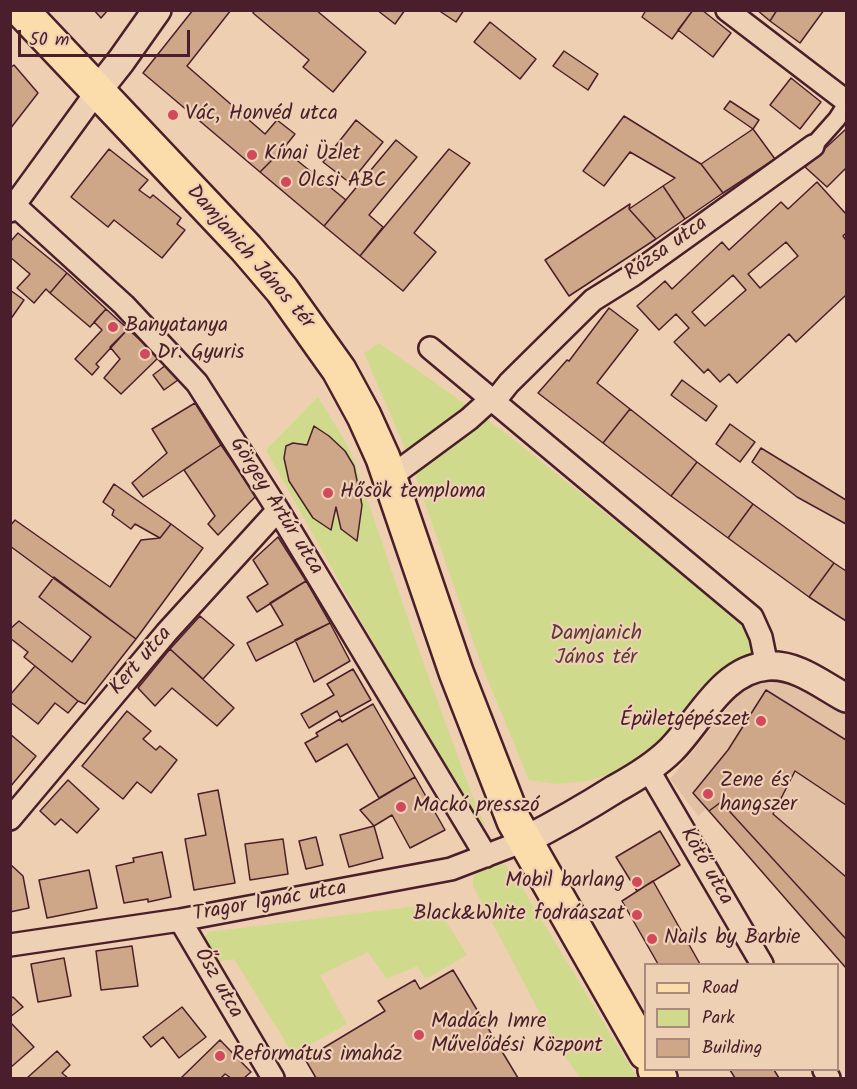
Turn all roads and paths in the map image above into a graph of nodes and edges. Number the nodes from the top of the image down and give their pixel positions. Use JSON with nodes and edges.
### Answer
{"nodes":[{"id":1,"x":21,"y":10,"type":"edge"},
{"id":2,"x":157,"y":10,"type":"edge"},
{"id":3,"x":727,"y":10,"type":"edge"},
{"id":4,"x":98,"y":90,"type":"junction"},
{"id":5,"x":844,"y":112,"type":"edge"},
{"id":6,"x":813,"y":146,"type":"joint"},
{"id":7,"x":12,"y":206,"type":"edge"},
{"id":8,"x":430,"y":348,"type":"dead end"},
{"id":9,"x":492,"y":401,"type":"junction"},
{"id":10,"x":389,"y":478,"type":"junction"},
{"id":11,"x":278,"y":510,"type":"junction"},
{"id":12,"x":767,"y":666,"type":"junction"},
{"id":13,"x":846,"y":698,"type":"edge"},
{"id":14,"x":648,"y":769,"type":"junction"},
{"id":15,"x":10,"y":819,"type":"edge"},
{"id":16,"x":524,"y":841,"type":"junction"},
{"id":17,"x":486,"y":856,"type":"junction"},
{"id":18,"x":180,"y":920,"type":"junction"},
{"id":19,"x":10,"y":945,"type":"edge"},
{"id":20,"x":761,"y":963,"type":"edge"},
{"id":21,"x":644,"y":1051,"type":"edge"},
{"id":22,"x":273,"y":1078,"type":"edge"}],
"edges":[{"from":1,"to":4,"type":"main road","name":"Damjanich János tér"},
{"from":2,"to":4,"type":"street"},
{"from":3,"to":5,"type":"street"},
{"from":4,"to":7,"type":"street"},
{"from":4,"to":10,"type":"main road","name":"Damjanich János tér"},
{"from":5,"to":6,"type":"street","name":"Rózsa utca"},
{"from":6,"to":9,"type":"street","name":"Rózsa utca"},
{"from":7,"to":11,"type":"street","name":"Görgey Artúr utca"},
{"from":8,"to":9,"type":"street"},
{"from":9,"to":10,"type":"street"},
{"from":9,"to":12,"type":"street"},
{"from":10,"to":16,"type":"main road","name":"Damjanich János tér"},
{"from":11,"to":15,"type":"street","name":"Kert utca"},
{"from":11,"to":17,"type":"street","name":"Görgey Artúr utca"},
{"from":12,"to":13,"type":"street"},
{"from":12,"to":14,"type":"street"},
{"from":14,"to":16,"type":"street"},
{"from":14,"to":20,"type":"street","name":"Kötő utca"},
{"from":16,"to":17,"type":"street","name":"Tragor Ignác utca"},
{"from":16,"to":21,"type":"main road","name":"Damjanich János tér"},
{"from":17,"to":18,"type":"street","name":"Tragor Ignác utca"},
{"from":18,"to":19,"type":"street","name":"Tragor Ignác utca"},
{"from":18,"to":22,"type":"street","name":"Ősz utca"}]}
